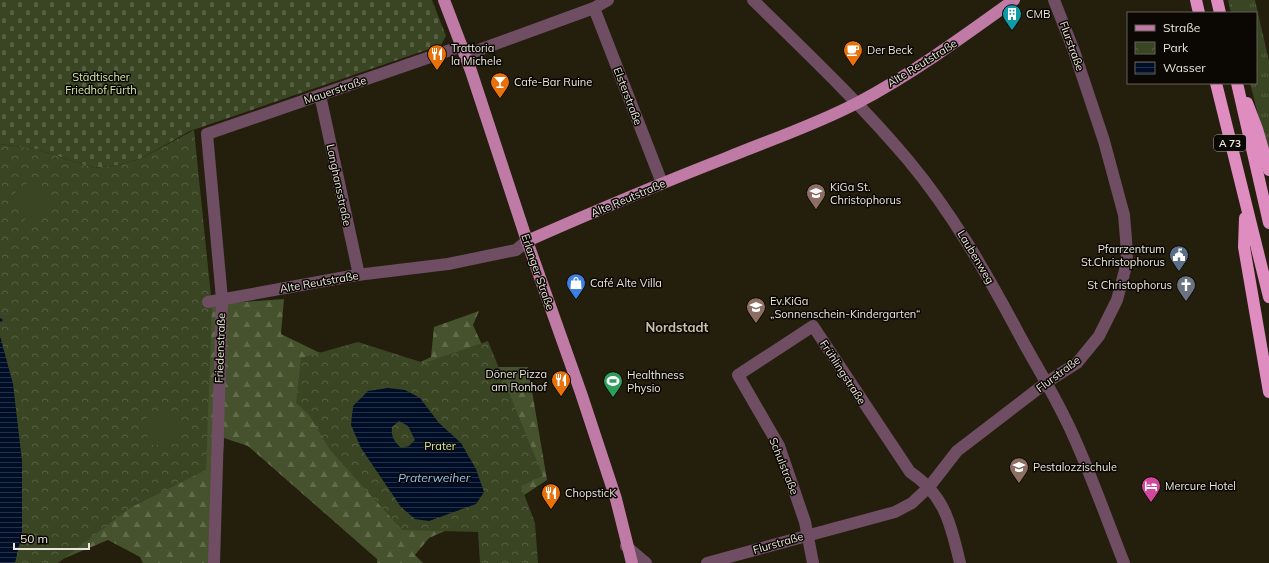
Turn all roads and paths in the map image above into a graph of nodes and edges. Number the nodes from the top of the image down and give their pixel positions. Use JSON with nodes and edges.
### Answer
{"nodes":[{"id":1,"x":444,"y":0,"type":"edge"},
{"id":2,"x":608,"y":0,"type":"edge"},
{"id":3,"x":753,"y":0,"type":"edge"},
{"id":4,"x":1014,"y":0,"type":"edge"},
{"id":5,"x":1054,"y":0,"type":"edge"},
{"id":6,"x":1196,"y":0,"type":"edge"},
{"id":7,"x":1217,"y":0,"type":"edge"},
{"id":8,"x":594,"y":8,"type":"junction"},
{"id":9,"x":1199,"y":12,"type":"edge"},
{"id":10,"x":1220,"y":12,"type":"edge"},
{"id":11,"x":463,"y":50,"type":"junction"},
{"id":12,"x":1216,"y":84,"type":"edge"},
{"id":13,"x":1237,"y":84,"type":"edge"},
{"id":14,"x":1240,"y":84,"type":"edge"},
{"id":15,"x":320,"y":95,"type":"junction"},
{"id":16,"x":857,"y":103,"type":"junction"},
{"id":17,"x":207,"y":134,"type":"joint"},
{"id":18,"x":1269,"y":170,"type":"edge"},
{"id":19,"x":662,"y":183,"type":"junction"},
{"id":20,"x":1246,"y":203,"type":"junction"},
{"id":21,"x":1269,"y":223,"type":"edge"},
{"id":22,"x":527,"y":241,"type":"junction"},
{"id":23,"x":359,"y":275,"type":"junction"},
{"id":24,"x":1269,"y":297,"type":"edge"},
{"id":25,"x":222,"y":299,"type":"junction"},
{"id":26,"x":208,"y":302,"type":"dead end"},
{"id":27,"x":738,"y":375,"type":"joint"},
{"id":28,"x":1047,"y":382,"type":"junction"},
{"id":29,"x":1269,"y":392,"type":"edge"},
{"id":30,"x":929,"y":487,"type":"junction"},
{"id":31,"x":806,"y":535,"type":"junction"},
{"id":32,"x":626,"y":546,"type":"junction"},
{"id":33,"x":214,"y":563,"type":"edge"},
{"id":34,"x":624,"y":563,"type":"edge"},
{"id":35,"x":632,"y":563,"type":"edge"},
{"id":36,"x":646,"y":563,"type":"edge"},
{"id":37,"x":707,"y":563,"type":"edge"},
{"id":38,"x":812,"y":563,"type":"edge"},
{"id":39,"x":960,"y":563,"type":"edge"},
{"id":40,"x":1124,"y":563,"type":"edge"}],
"edges":[{"from":1,"to":11,"type":"main road","name":"Erlanger Straße"},
{"from":2,"to":8,"type":"street","name":"Mauerstraße"},
{"from":3,"to":16,"type":"street","name":"Laubenweg"},
{"from":4,"to":16,"type":"main road","name":"Alte Reutstraße"},
{"from":5,"to":28,"type":"street","name":"Flurstraße"},
{"from":6,"to":9,"type":"highway"},
{"from":7,"to":10,"type":"highway"},
{"from":8,"to":11,"type":"street","name":"Mauerstraße"},
{"from":8,"to":19,"type":"street","name":"Elsterstraße"},
{"from":11,"to":15,"type":"street","name":"Mauerstraße"},
{"from":11,"to":22,"type":"main road","name":"Erlanger Straße"},
{"from":12,"to":20,"type":"highway","number":"A 73"},
{"from":13,"to":21,"type":"highway","number":"A 73"},
{"from":14,"to":18,"type":"highway"},
{"from":15,"to":17,"type":"street","name":"Mauerstraße"},
{"from":15,"to":23,"type":"street","name":"Langhansstraße"},
{"from":16,"to":19,"type":"main road","name":"Alte Reutstraße"},
{"from":16,"to":28,"type":"street","name":"Laubenweg"},
{"from":17,"to":25,"type":"street","name":"Friedenstraße"},
{"from":19,"to":22,"type":"main road","name":"Alte Reutstraße"},
{"from":20,"to":24,"type":"highway","number":"A 73"},
{"from":20,"to":29,"type":"highway"},
{"from":22,"to":23,"type":"street","name":"Alte Reutstraße"},
{"from":22,"to":32,"type":"main road","name":"Erlanger Straße"},
{"from":23,"to":25,"type":"street","name":"Alte Reutstraße"},
{"from":25,"to":26,"type":"street","name":"Alte Reutstraße"},
{"from":25,"to":33,"type":"street","name":"Friedenstraße"},
{"from":27,"to":30,"type":"street","name":"Frühlingstraße"},
{"from":27,"to":31,"type":"street","name":"Schulstraße"},
{"from":28,"to":30,"type":"street","name":"Flurstraße"},
{"from":28,"to":40,"type":"street","name":"Laubenweg"},
{"from":30,"to":31,"type":"street","name":"Flurstraße"},
{"from":30,"to":39,"type":"street"},
{"from":31,"to":37,"type":"street","name":"Flurstraße"},
{"from":31,"to":38,"type":"street","name":"Schulstraße"},
{"from":32,"to":34,"type":"main road","name":"Erlanger Straße"},
{"from":32,"to":35,"type":"main road","name":"Erlanger Straße"},
{"from":32,"to":36,"type":"street"}]}
